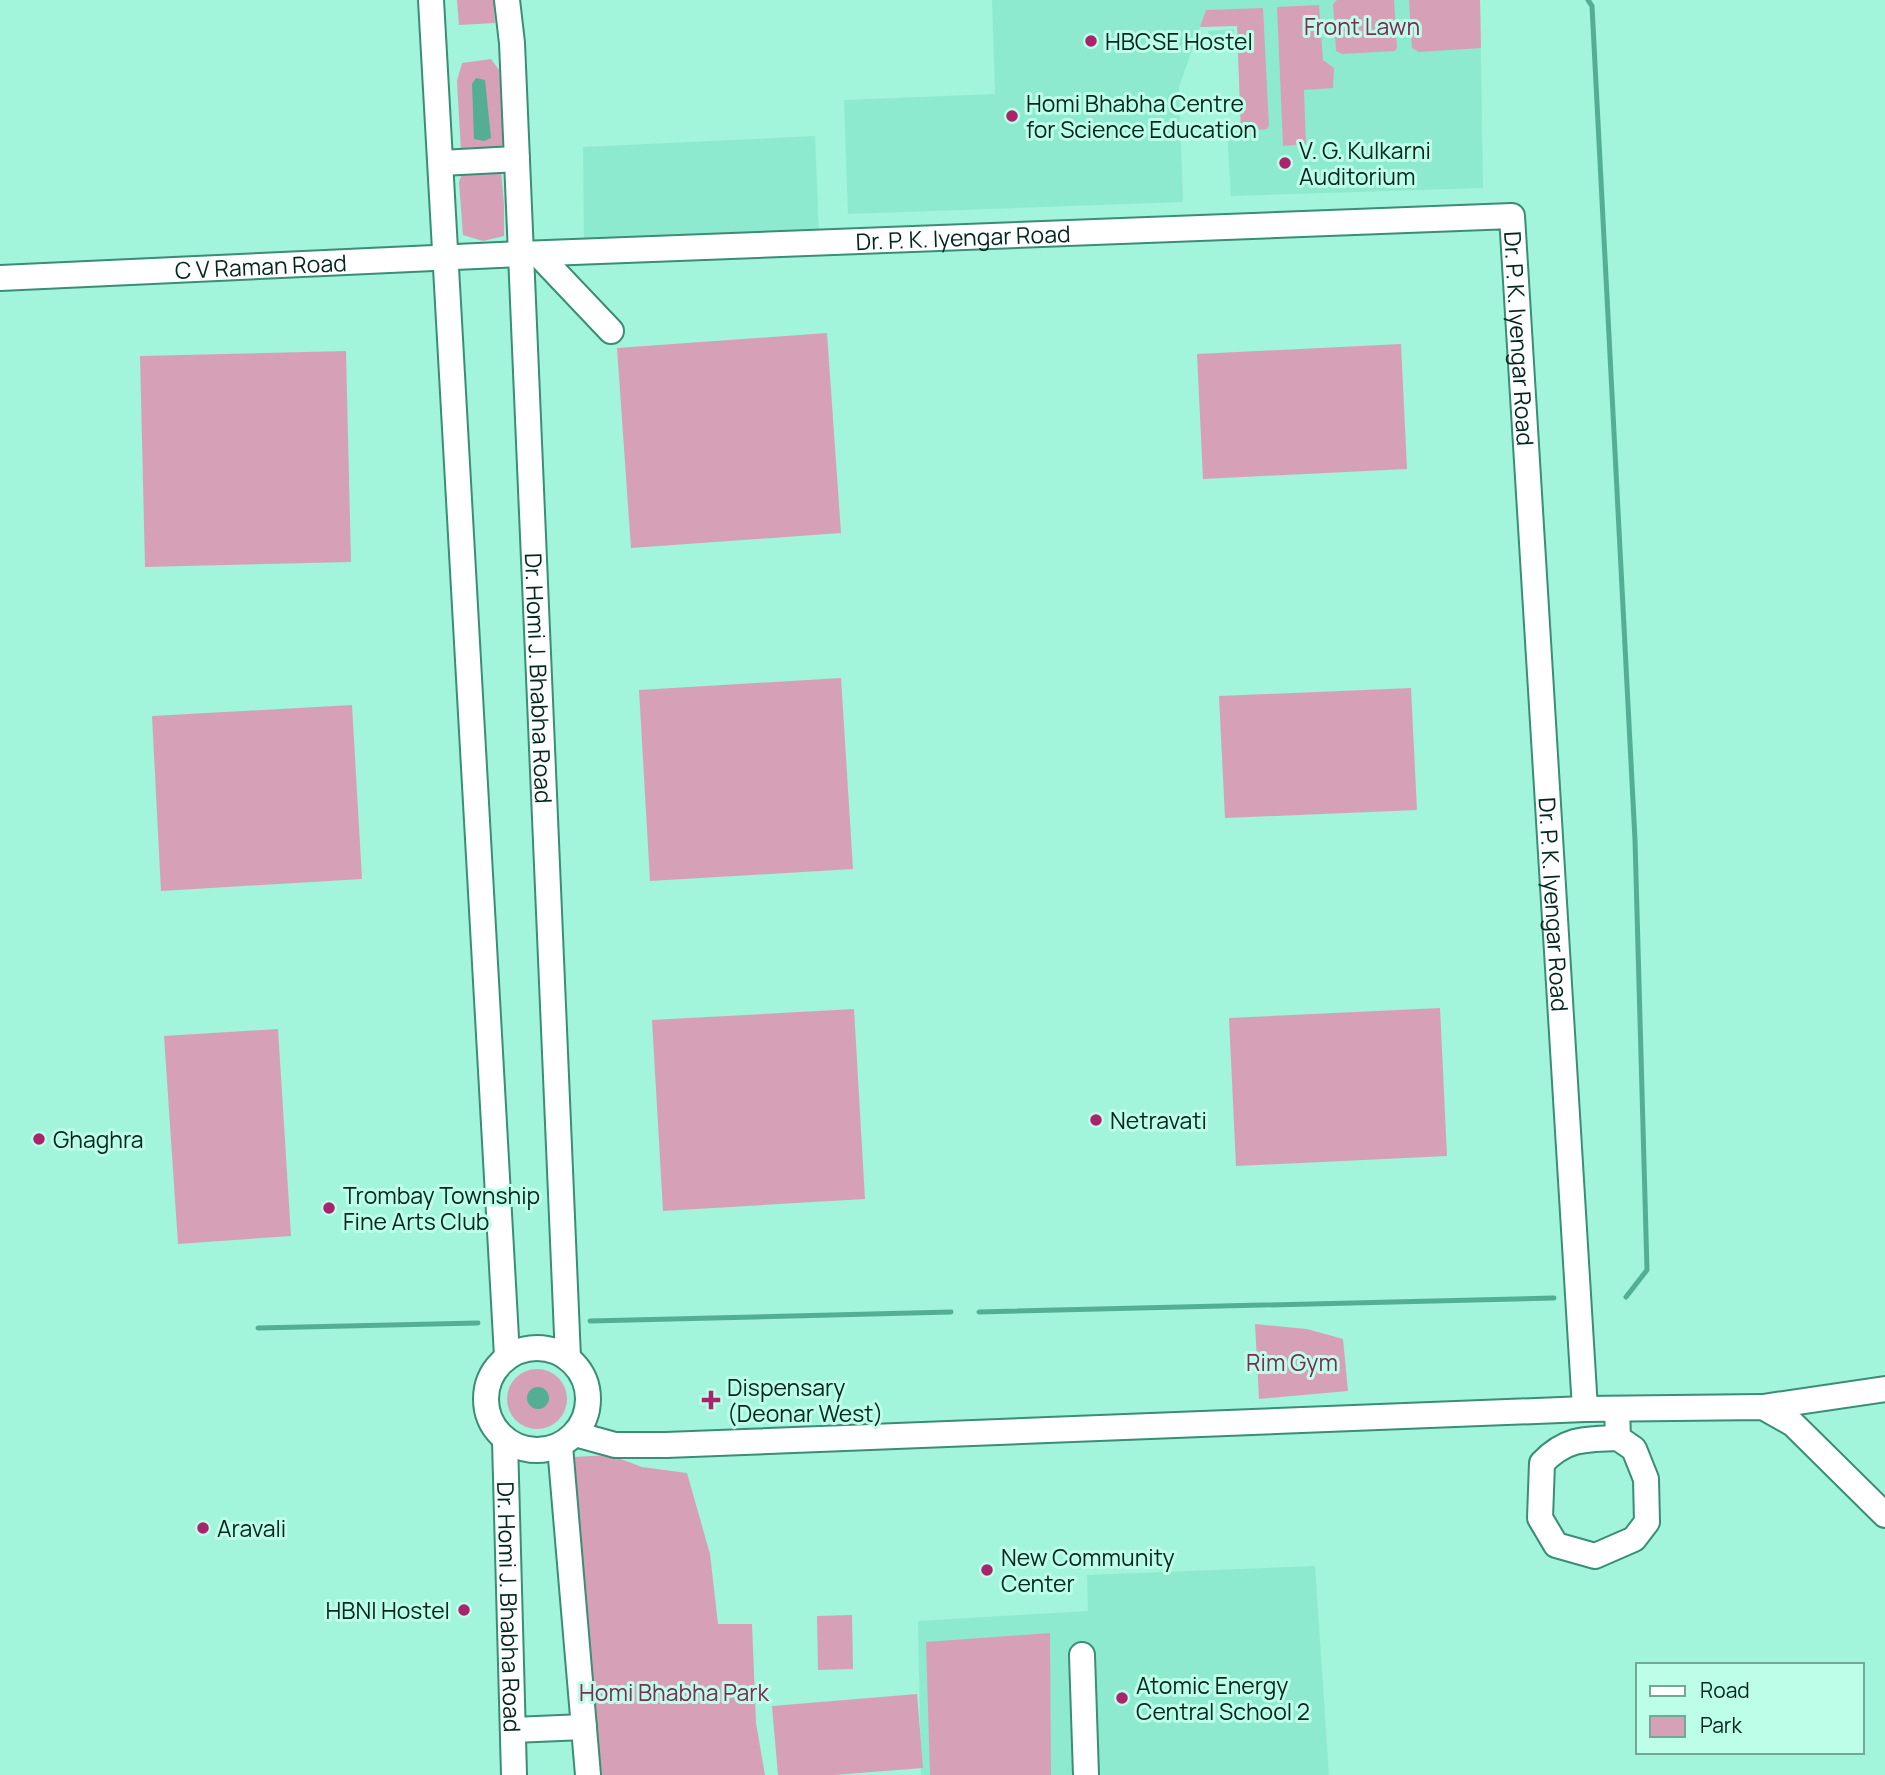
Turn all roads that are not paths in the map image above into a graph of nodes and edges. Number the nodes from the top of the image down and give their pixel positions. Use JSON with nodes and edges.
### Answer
{"nodes":[{"id":1,"x":431,"y":0,"type":"edge"},
{"id":2,"x":507,"y":0,"type":"edge"},
{"id":3,"x":517,"y":159,"type":"junction"},
{"id":4,"x":441,"y":163,"type":"junction"},
{"id":5,"x":530,"y":254,"type":"junction"},
{"id":6,"x":447,"y":258,"type":"junction"},
{"id":7,"x":0,"y":278,"type":"edge"},
{"id":8,"x":611,"y":331,"type":"dead end"},
{"id":9,"x":506,"y":1356,"type":"junction"},
{"id":10,"x":568,"y":1358,"type":"junction"},
{"id":11,"x":1885,"y":1389,"type":"edge"},
{"id":12,"x":1763,"y":1407,"type":"junction"},
{"id":13,"x":1585,"y":1409,"type":"junction"},
{"id":14,"x":1617,"y":1409,"type":"junction"},
{"id":15,"x":1618,"y":1438,"type":"junction"},
{"id":16,"x":567,"y":1440,"type":"junction"},
{"id":17,"x":505,"y":1441,"type":"junction"},
{"id":18,"x":1885,"y":1515,"type":"edge"},
{"id":19,"x":1082,"y":1655,"type":"dead end"},
{"id":20,"x":584,"y":1727,"type":"junction"},
{"id":21,"x":513,"y":1730,"type":"junction"},
{"id":22,"x":514,"y":1775,"type":"edge"},
{"id":23,"x":588,"y":1775,"type":"edge"},
{"id":24,"x":1086,"y":1775,"type":"edge"}],
"edges":[{"from":1,"to":4,"type":"street"},
{"from":2,"to":3,"type":"street","name":"Dr. Homi J. Bhabha Road"},
{"from":3,"to":4,"type":"street"},
{"from":3,"to":5,"type":"street","name":"Dr. Homi J. Bhabha Road"},
{"from":4,"to":6,"type":"street"},
{"from":5,"to":6,"type":"street","name":"C V Raman Road"},
{"from":5,"to":8,"type":"street"},
{"from":5,"to":10,"type":"street","name":"Dr. Homi J. Bhabha Road"},
{"from":5,"to":13,"type":"street","name":"Dr. P. K. Iyengar Road"},
{"from":6,"to":7,"type":"street","name":"C V Raman Road"},
{"from":6,"to":9,"type":"street"},
{"from":9,"to":10,"type":"street"},
{"from":9,"to":17,"type":"street"},
{"from":10,"to":16,"type":"street"},
{"from":11,"to":12,"type":"street"},
{"from":12,"to":14,"type":"street"},
{"from":12,"to":18,"type":"street"},
{"from":13,"to":14,"type":"street"},
{"from":13,"to":16,"type":"street"},
{"from":14,"to":15,"type":"street"},
{"from":15,"to":15,"type":"street"},
{"from":16,"to":17,"type":"street"},
{"from":16,"to":20,"type":"street"},
{"from":17,"to":21,"type":"street","name":"Dr. Homi J. Bhabha Road"},
{"from":19,"to":24,"type":"street"},
{"from":20,"to":21,"type":"street"},
{"from":20,"to":23,"type":"street"},
{"from":21,"to":22,"type":"street","name":"Dr. Homi J. Bhabha Road"}]}
